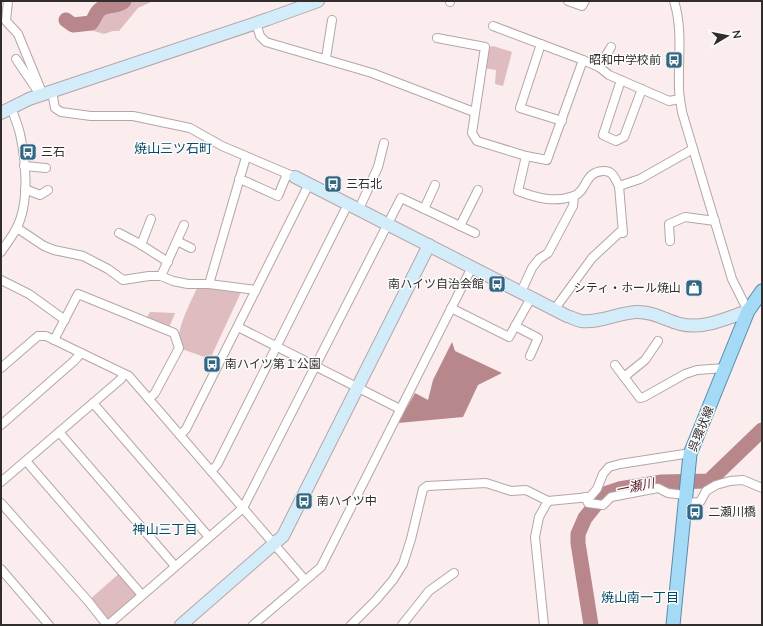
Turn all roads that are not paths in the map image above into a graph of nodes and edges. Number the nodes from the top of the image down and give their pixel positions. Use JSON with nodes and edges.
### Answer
{"nodes":[{"id":1,"x":8,"y":1,"type":"edge"},
{"id":2,"x":318,"y":1,"type":"edge"},
{"id":3,"x":568,"y":1,"type":"edge"},
{"id":4,"x":585,"y":1,"type":"edge"},
{"id":5,"x":674,"y":1,"type":"edge"},
{"id":6,"x":332,"y":20,"type":"dead end"},
{"id":7,"x":256,"y":23,"type":"junction"},
{"id":8,"x":493,"y":26,"type":"dead end"},
{"id":9,"x":437,"y":38,"type":"dead end"},
{"id":10,"x":542,"y":44,"type":"junction"},
{"id":11,"x":611,"y":47,"type":"dead end"},
{"id":12,"x":326,"y":58,"type":"junction"},
{"id":13,"x":16,"y":59,"type":"dead end"},
{"id":14,"x":583,"y":60,"type":"junction"},
{"id":15,"x":599,"y":67,"type":"junction"},
{"id":16,"x":621,"y":80,"type":"junction"},
{"id":17,"x":642,"y":89,"type":"junction"},
{"id":18,"x":45,"y":94,"type":"junction"},
{"id":19,"x":680,"y":99,"type":"junction"},
{"id":20,"x":6,"y":110,"type":"edge"},
{"id":21,"x":474,"y":112,"type":"junction"},
{"id":22,"x":562,"y":121,"type":"junction"},
{"id":23,"x":384,"y":143,"type":"dead end"},
{"id":24,"x":693,"y":149,"type":"junction"},
{"id":25,"x":526,"y":156,"type":"junction"},
{"id":26,"x":246,"y":157,"type":"junction"},
{"id":27,"x":24,"y":166,"type":"junction"},
{"id":28,"x":46,"y":168,"type":"dead end"},
{"id":29,"x":291,"y":175,"type":"junction"},
{"id":30,"x":239,"y":180,"type":"junction"},
{"id":31,"x":309,"y":184,"type":"junction"},
{"id":32,"x":435,"y":185,"type":"dead end"},
{"id":33,"x":619,"y":186,"type":"junction"},
{"id":34,"x":25,"y":189,"type":"junction"},
{"id":35,"x":48,"y":190,"type":"dead end"},
{"id":36,"x":478,"y":190,"type":"dead end"},
{"id":37,"x":574,"y":196,"type":"junction"},
{"id":38,"x":353,"y":207,"type":"junction"},
{"id":39,"x":424,"y":209,"type":"junction"},
{"id":40,"x":151,"y":219,"type":"dead end"},
{"id":41,"x":716,"y":221,"type":"junction"},
{"id":42,"x":387,"y":224,"type":"junction"},
{"id":43,"x":184,"y":225,"type":"dead end"},
{"id":44,"x":460,"y":226,"type":"junction"},
{"id":45,"x":17,"y":228,"type":"junction"},
{"id":46,"x":118,"y":233,"type":"dead end"},
{"id":47,"x":475,"y":233,"type":"dead end"},
{"id":48,"x":177,"y":241,"type":"junction"},
{"id":49,"x":670,"y":241,"type":"dead end"},
{"id":50,"x":141,"y":245,"type":"junction"},
{"id":51,"x":429,"y":245,"type":"junction"},
{"id":52,"x":191,"y":248,"type":"dead end"},
{"id":53,"x":1,"y":252,"type":"edge"},
{"id":54,"x":168,"y":262,"type":"junction"},
{"id":55,"x":472,"y":267,"type":"junction"},
{"id":56,"x":161,"y":276,"type":"junction"},
{"id":57,"x":1,"y":280,"type":"edge"},
{"id":58,"x":210,"y":284,"type":"junction"},
{"id":59,"x":256,"y":290,"type":"junction"},
{"id":60,"x":762,"y":291,"type":"edge"},
{"id":61,"x":526,"y":295,"type":"junction"},
{"id":62,"x":451,"y":308,"type":"junction"},
{"id":63,"x":554,"y":310,"type":"junction"},
{"id":64,"x":748,"y":311,"type":"junction"},
{"id":65,"x":65,"y":320,"type":"junction"},
{"id":66,"x":238,"y":326,"type":"junction"},
{"id":67,"x":515,"y":326,"type":"junction"},
{"id":68,"x":54,"y":340,"type":"junction"},
{"id":69,"x":658,"y":341,"type":"dead end"},
{"id":70,"x":277,"y":346,"type":"junction"},
{"id":71,"x":81,"y":353,"type":"junction"},
{"id":72,"x":530,"y":356,"type":"dead end"},
{"id":73,"x":615,"y":365,"type":"dead end"},
{"id":74,"x":315,"y":366,"type":"junction"},
{"id":75,"x":1,"y":368,"type":"edge"},
{"id":76,"x":725,"y":368,"type":"junction"},
{"id":77,"x":123,"y":374,"type":"junction"},
{"id":78,"x":624,"y":377,"type":"junction"},
{"id":79,"x":358,"y":388,"type":"junction"},
{"id":80,"x":149,"y":399,"type":"junction"},
{"id":81,"x":93,"y":403,"type":"junction"},
{"id":82,"x":400,"y":409,"type":"junction"},
{"id":83,"x":1,"y":425,"type":"edge"},
{"id":84,"x":59,"y":432,"type":"junction"},
{"id":85,"x":180,"y":435,"type":"junction"},
{"id":86,"x":690,"y":454,"type":"junction"},
{"id":87,"x":26,"y":460,"type":"junction"},
{"id":88,"x":211,"y":471,"type":"junction"},
{"id":89,"x":1,"y":482,"type":"edge"},
{"id":90,"x":762,"y":488,"type":"edge"},
{"id":91,"x":685,"y":496,"type":"junction"},
{"id":92,"x":584,"y":497,"type":"junction"},
{"id":93,"x":548,"y":501,"type":"junction"},
{"id":94,"x":1,"y":503,"type":"edge"},
{"id":95,"x":243,"y":508,"type":"junction"},
{"id":96,"x":209,"y":537,"type":"junction"},
{"id":97,"x":274,"y":544,"type":"junction"},
{"id":98,"x":175,"y":566,"type":"junction"},
{"id":99,"x":1,"y":569,"type":"edge"},
{"id":100,"x":454,"y":573,"type":"dead end"},
{"id":101,"x":305,"y":580,"type":"junction"},
{"id":102,"x":142,"y":595,"type":"junction"},
{"id":103,"x":48,"y":625,"type":"edge"},
{"id":104,"x":107,"y":625,"type":"edge"},
{"id":105,"x":181,"y":625,"type":"edge"},
{"id":106,"x":253,"y":625,"type":"edge"},
{"id":107,"x":351,"y":625,"type":"edge"},
{"id":108,"x":402,"y":625,"type":"edge"},
{"id":109,"x":544,"y":625,"type":"edge"},
{"id":110,"x":672,"y":625,"type":"edge"}],
"edges":[{"from":1,"to":18,"type":"street"},
{"from":2,"to":7,"type":"street"},
{"from":3,"to":4,"type":"street"},
{"from":5,"to":19,"type":"street"},
{"from":6,"to":12,"type":"street"},
{"from":7,"to":12,"type":"street"},
{"from":7,"to":18,"type":"street"},
{"from":8,"to":10,"type":"street"},
{"from":9,"to":21,"type":"street"},
{"from":10,"to":14,"type":"street"},
{"from":10,"to":22,"type":"street"},
{"from":11,"to":15,"type":"street"},
{"from":12,"to":21,"type":"street"},
{"from":13,"to":18,"type":"street"},
{"from":14,"to":15,"type":"street"},
{"from":14,"to":22,"type":"street"},
{"from":15,"to":16,"type":"street"},
{"from":16,"to":17,"type":"street"},
{"from":16,"to":17,"type":"street"},
{"from":17,"to":19,"type":"street"},
{"from":18,"to":20,"type":"street"},
{"from":18,"to":26,"type":"street"},
{"from":19,"to":24,"type":"street"},
{"from":20,"to":27,"type":"street"},
{"from":21,"to":25,"type":"street"},
{"from":22,"to":25,"type":"street"},
{"from":23,"to":38,"type":"street"},
{"from":24,"to":33,"type":"street"},
{"from":24,"to":41,"type":"street"},
{"from":25,"to":37,"type":"street"},
{"from":26,"to":29,"type":"street"},
{"from":26,"to":30,"type":"street"},
{"from":27,"to":28,"type":"street"},
{"from":27,"to":34,"type":"street"},
{"from":29,"to":30,"type":"street"},
{"from":29,"to":31,"type":"street"},
{"from":30,"to":58,"type":"street"},
{"from":31,"to":38,"type":"street"},
{"from":31,"to":59,"type":"street"},
{"from":32,"to":39,"type":"street"},
{"from":33,"to":37,"type":"street"},
{"from":33,"to":63,"type":"street"},
{"from":34,"to":35,"type":"street"},
{"from":34,"to":45,"type":"street"},
{"from":36,"to":44,"type":"street"},
{"from":37,"to":61,"type":"street"},
{"from":38,"to":42,"type":"street"},
{"from":38,"to":70,"type":"street"},
{"from":39,"to":42,"type":"street"},
{"from":39,"to":44,"type":"street"},
{"from":40,"to":50,"type":"street"},
{"from":41,"to":49,"type":"street"},
{"from":41,"to":64,"type":"street"},
{"from":42,"to":51,"type":"street"},
{"from":42,"to":74,"type":"street"},
{"from":43,"to":48,"type":"street"},
{"from":44,"to":47,"type":"street"},
{"from":45,"to":53,"type":"street"},
{"from":45,"to":56,"type":"street"},
{"from":46,"to":50,"type":"street"},
{"from":48,"to":52,"type":"street"},
{"from":48,"to":54,"type":"street"},
{"from":50,"to":54,"type":"street"},
{"from":51,"to":55,"type":"street"},
{"from":51,"to":79,"type":"street"},
{"from":54,"to":56,"type":"street"},
{"from":55,"to":61,"type":"street"},
{"from":55,"to":62,"type":"street"},
{"from":56,"to":58,"type":"street"},
{"from":57,"to":65,"type":"street"},
{"from":58,"to":59,"type":"street"},
{"from":59,"to":66,"type":"street"},
{"from":60,"to":64,"type":"main road","name":"呉環状線"},
{"from":61,"to":63,"type":"street"},
{"from":61,"to":67,"type":"street"},
{"from":62,"to":67,"type":"street"},
{"from":62,"to":82,"type":"street"},
{"from":63,"to":64,"type":"street"},
{"from":64,"to":76,"type":"main road","name":"呉環状線"},
{"from":65,"to":68,"type":"street"},
{"from":65,"to":80,"type":"street"},
{"from":66,"to":70,"type":"street"},
{"from":66,"to":85,"type":"street"},
{"from":67,"to":72,"type":"street"},
{"from":68,"to":71,"type":"street"},
{"from":68,"to":75,"type":"street"},
{"from":69,"to":78,"type":"street"},
{"from":70,"to":74,"type":"street"},
{"from":70,"to":88,"type":"street"},
{"from":71,"to":77,"type":"street"},
{"from":71,"to":83,"type":"street"},
{"from":73,"to":78,"type":"street"},
{"from":74,"to":79,"type":"street"},
{"from":74,"to":95,"type":"street"},
{"from":76,"to":78,"type":"street"},
{"from":76,"to":86,"type":"main road","name":"呉環状線"},
{"from":77,"to":80,"type":"street"},
{"from":77,"to":81,"type":"street"},
{"from":79,"to":82,"type":"street"},
{"from":79,"to":97,"type":"street"},
{"from":80,"to":85,"type":"street"},
{"from":81,"to":84,"type":"street"},
{"from":81,"to":96,"type":"street"},
{"from":82,"to":101,"type":"street"},
{"from":84,"to":87,"type":"street"},
{"from":84,"to":98,"type":"street"},
{"from":85,"to":88,"type":"street"},
{"from":86,"to":91,"type":"main road","name":"呉環状線"},
{"from":86,"to":92,"type":"street"},
{"from":87,"to":89,"type":"street"},
{"from":87,"to":102,"type":"street"},
{"from":88,"to":95,"type":"street"},
{"from":90,"to":91,"type":"street"},
{"from":91,"to":92,"type":"street"},
{"from":91,"to":110,"type":"main road","name":"呉環状線"},
{"from":92,"to":93,"type":"street"},
{"from":93,"to":107,"type":"street"},
{"from":93,"to":109,"type":"street"},
{"from":94,"to":104,"type":"street"},
{"from":95,"to":96,"type":"street"},
{"from":95,"to":97,"type":"street"},
{"from":96,"to":98,"type":"street"},
{"from":97,"to":101,"type":"street"},
{"from":97,"to":105,"type":"street"},
{"from":98,"to":102,"type":"street"},
{"from":99,"to":103,"type":"street"},
{"from":100,"to":108,"type":"street"},
{"from":101,"to":106,"type":"street"},
{"from":102,"to":104,"type":"street"}]}
